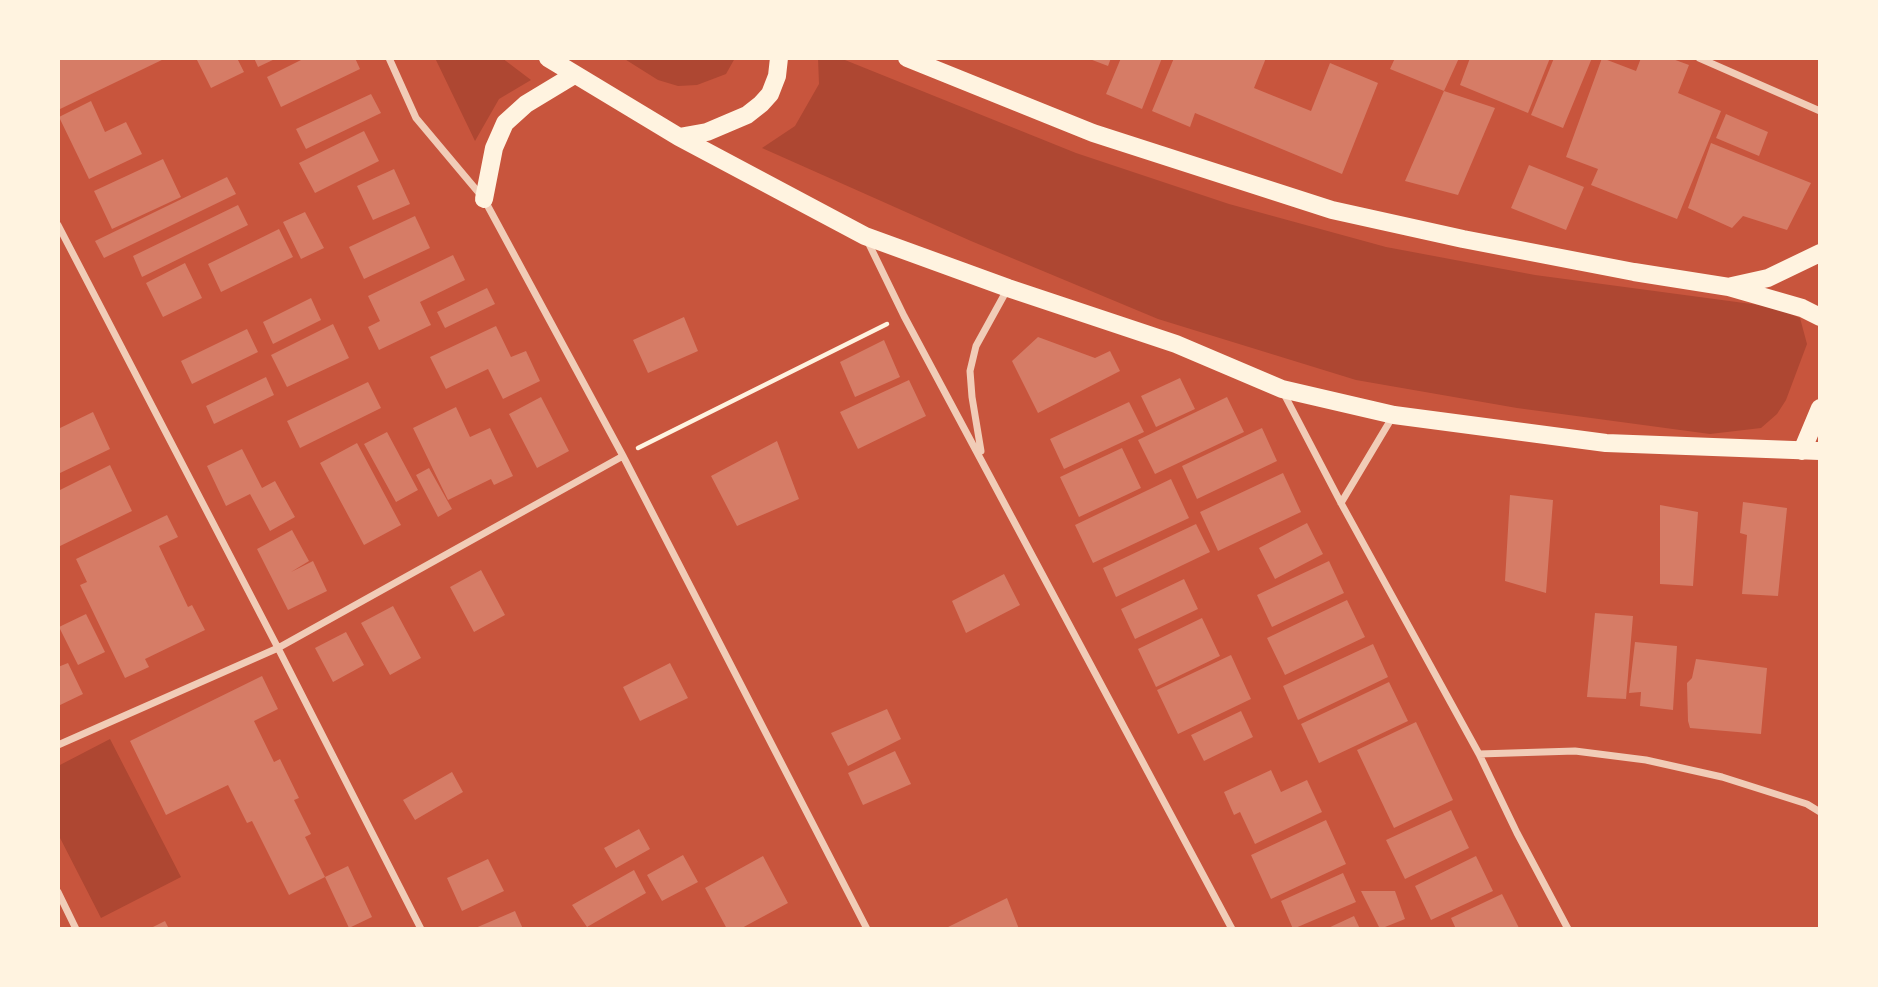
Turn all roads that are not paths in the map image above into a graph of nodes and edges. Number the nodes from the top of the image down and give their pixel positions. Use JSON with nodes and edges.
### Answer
{"nodes":[{"id":1,"x":389,"y":58,"type":"edge"},
{"id":2,"x":548,"y":58,"type":"edge"},
{"id":3,"x":779,"y":58,"type":"edge"},
{"id":4,"x":907,"y":58,"type":"edge"},
{"id":5,"x":1699,"y":58,"type":"edge"},
{"id":6,"x":574,"y":75,"type":"junction"},
{"id":7,"x":1820,"y":111,"type":"edge"},
{"id":8,"x":679,"y":137,"type":"junction"},
{"id":9,"x":484,"y":199,"type":"junction"},
{"id":10,"x":58,"y":225,"type":"edge"},
{"id":11,"x":865,"y":236,"type":"junction"},
{"id":12,"x":1820,"y":253,"type":"edge"},
{"id":13,"x":1729,"y":287,"type":"junction"},
{"id":14,"x":1008,"y":288,"type":"junction"},
{"id":15,"x":1820,"y":317,"type":"edge"},
{"id":16,"x":1282,"y":389,"type":"junction"},
{"id":17,"x":1820,"y":408,"type":"edge"},
{"id":18,"x":1394,"y":415,"type":"junction"},
{"id":19,"x":1811,"y":451,"type":"edge"},
{"id":20,"x":623,"y":456,"type":"junction"},
{"id":21,"x":982,"y":459,"type":"junction"},
{"id":22,"x":1341,"y":503,"type":"junction"},
{"id":23,"x":278,"y":648,"type":"junction"},
{"id":24,"x":58,"y":745,"type":"edge"},
{"id":25,"x":1479,"y":754,"type":"junction"},
{"id":26,"x":1820,"y":812,"type":"edge"},
{"id":27,"x":58,"y":892,"type":"edge"},
{"id":28,"x":76,"y":929,"type":"edge"},
{"id":29,"x":421,"y":929,"type":"edge"},
{"id":30,"x":867,"y":929,"type":"edge"},
{"id":31,"x":1232,"y":929,"type":"edge"},
{"id":32,"x":1568,"y":929,"type":"edge"}],
"edges":[{"from":1,"to":9,"type":"street"},
{"from":2,"to":6,"type":"main road"},
{"from":3,"to":8,"type":"main road"},
{"from":4,"to":13,"type":"main road"},
{"from":5,"to":7,"type":"street"},
{"from":6,"to":8,"type":"main road"},
{"from":6,"to":9,"type":"main road"},
{"from":8,"to":11,"type":"main road"},
{"from":9,"to":20,"type":"street"},
{"from":10,"to":23,"type":"street"},
{"from":11,"to":14,"type":"main road"},
{"from":11,"to":21,"type":"street"},
{"from":12,"to":13,"type":"main road"},
{"from":13,"to":15,"type":"main road"},
{"from":14,"to":16,"type":"main road"},
{"from":14,"to":21,"type":"street"},
{"from":16,"to":18,"type":"main road"},
{"from":16,"to":22,"type":"street"},
{"from":17,"to":19,"type":"main road"},
{"from":18,"to":19,"type":"main road"},
{"from":18,"to":22,"type":"street"},
{"from":20,"to":23,"type":"street"},
{"from":20,"to":30,"type":"street"},
{"from":21,"to":31,"type":"street"},
{"from":22,"to":25,"type":"street"},
{"from":23,"to":24,"type":"street"},
{"from":23,"to":29,"type":"street"},
{"from":25,"to":26,"type":"street"},
{"from":25,"to":32,"type":"street"},
{"from":27,"to":28,"type":"street"}]}
